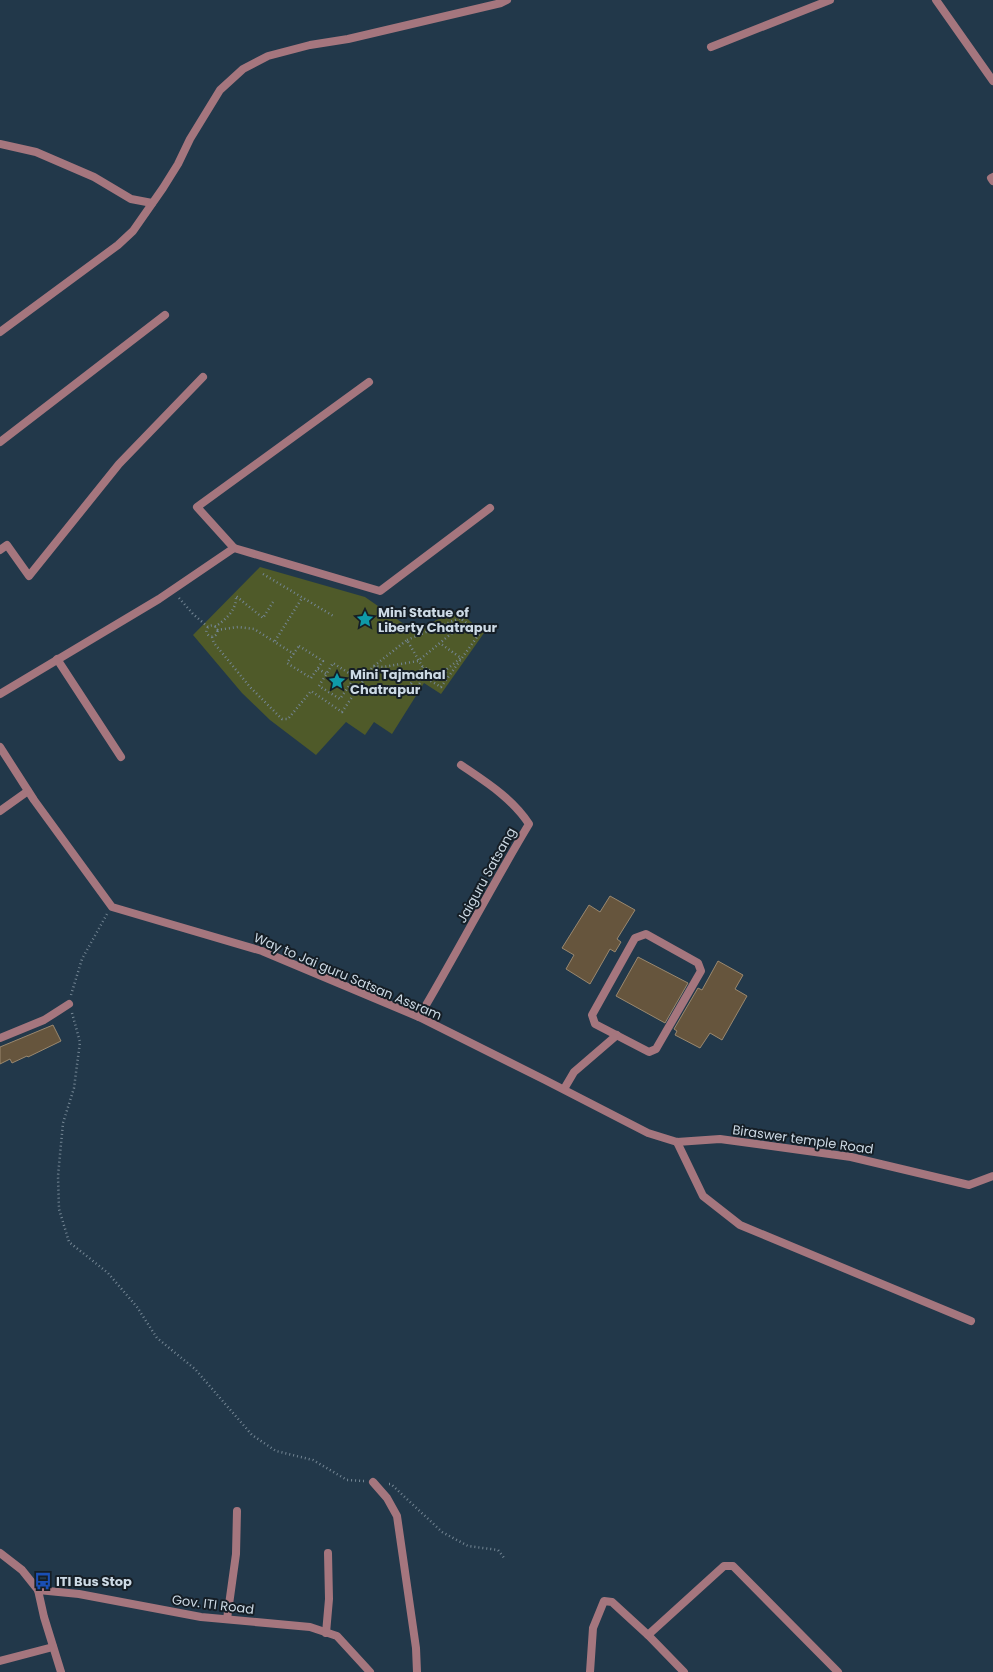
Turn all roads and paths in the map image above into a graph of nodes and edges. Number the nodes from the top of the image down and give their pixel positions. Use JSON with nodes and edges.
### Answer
{"nodes":[{"id":1,"x":507,"y":0,"type":"edge"},
{"id":2,"x":830,"y":0,"type":"edge"},
{"id":3,"x":936,"y":0,"type":"edge"},
{"id":4,"x":711,"y":47,"type":"dead end"},
{"id":5,"x":992,"y":78,"type":"edge"},
{"id":6,"x":0,"y":144,"type":"edge"},
{"id":7,"x":993,"y":177,"type":"edge"},
{"id":8,"x":993,"y":181,"type":"edge"},
{"id":9,"x":152,"y":203,"type":"junction"},
{"id":10,"x":165,"y":315,"type":"dead end"},
{"id":11,"x":0,"y":332,"type":"edge"},
{"id":12,"x":203,"y":377,"type":"dead end"},
{"id":13,"x":369,"y":382,"type":"dead end"},
{"id":14,"x":0,"y":442,"type":"edge"},
{"id":15,"x":490,"y":508,"type":"dead end"},
{"id":16,"x":234,"y":548,"type":"junction"},
{"id":17,"x":0,"y":550,"type":"edge"},
{"id":18,"x":263,"y":574,"type":"dead end"},
{"id":19,"x":173,"y":590,"type":"junction"},
{"id":20,"x":302,"y":598,"type":"junction"},
{"id":21,"x":273,"y":602,"type":"dead end"},
{"id":22,"x":335,"y":617,"type":"dead end"},
{"id":23,"x":208,"y":627,"type":"junction"},
{"id":24,"x":215,"y":627,"type":"junction"},
{"id":25,"x":457,"y":629,"type":"dead end"},
{"id":26,"x":217,"y":630,"type":"junction"},
{"id":27,"x":212,"y":637,"type":"junction"},
{"id":28,"x":407,"y":640,"type":"junction"},
{"id":29,"x":275,"y":641,"type":"junction"},
{"id":30,"x":441,"y":644,"type":"junction"},
{"id":31,"x":294,"y":654,"type":"junction"},
{"id":32,"x":57,"y":658,"type":"junction"},
{"id":33,"x":418,"y":661,"type":"junction"},
{"id":34,"x":373,"y":666,"type":"junction"},
{"id":35,"x":424,"y":667,"type":"junction"},
{"id":36,"x":318,"y":669,"type":"junction"},
{"id":37,"x":327,"y":674,"type":"junction"},
{"id":38,"x":368,"y":674,"type":"junction"},
{"id":39,"x":355,"y":677,"type":"junction"},
{"id":40,"x":0,"y":694,"type":"edge"},
{"id":41,"x":0,"y":746,"type":"edge"},
{"id":42,"x":121,"y":757,"type":"dead end"},
{"id":43,"x":461,"y":765,"type":"dead end"},
{"id":44,"x":28,"y":791,"type":"junction"},
{"id":45,"x":0,"y":811,"type":"edge"},
{"id":46,"x":112,"y":907,"type":"junction"},
{"id":47,"x":69,"y":1004,"type":"junction"},
{"id":48,"x":419,"y":1017,"type":"junction"},
{"id":49,"x":617,"y":1035,"type":"junction"},
{"id":50,"x":0,"y":1038,"type":"edge"},
{"id":51,"x":564,"y":1089,"type":"junction"},
{"id":52,"x":677,"y":1142,"type":"junction"},
{"id":53,"x":993,"y":1176,"type":"edge"},
{"id":54,"x":971,"y":1321,"type":"dead end"},
{"id":55,"x":373,"y":1482,"type":"junction"},
{"id":56,"x":237,"y":1511,"type":"dead end"},
{"id":57,"x":328,"y":1553,"type":"dead end"},
{"id":58,"x":0,"y":1554,"type":"edge"},
{"id":59,"x":506,"y":1559,"type":"dead end"},
{"id":60,"x":38,"y":1590,"type":"junction"},
{"id":61,"x":227,"y":1619,"type":"junction"},
{"id":62,"x":326,"y":1633,"type":"junction"},
{"id":63,"x":648,"y":1635,"type":"junction"},
{"id":64,"x":53,"y":1647,"type":"junction"},
{"id":65,"x":0,"y":1661,"type":"edge"},
{"id":66,"x":61,"y":1672,"type":"edge"},
{"id":67,"x":370,"y":1672,"type":"edge"},
{"id":68,"x":417,"y":1672,"type":"edge"},
{"id":69,"x":590,"y":1672,"type":"edge"},
{"id":70,"x":684,"y":1672,"type":"edge"},
{"id":71,"x":838,"y":1672,"type":"edge"}],
"edges":[{"from":1,"to":9,"type":"street"},
{"from":2,"to":4,"type":"street"},
{"from":3,"to":5,"type":"street"},
{"from":6,"to":9,"type":"street"},
{"from":7,"to":8,"type":"street"},
{"from":9,"to":11,"type":"street"},
{"from":10,"to":14,"type":"street"},
{"from":12,"to":17,"type":"street"},
{"from":13,"to":16,"type":"street"},
{"from":15,"to":16,"type":"street"},
{"from":16,"to":19,"type":"street"},
{"from":18,"to":20,"type":"path"},
{"from":19,"to":23,"type":"path"},
{"from":19,"to":32,"type":"street"},
{"from":20,"to":22,"type":"path"},
{"from":20,"to":29,"type":"path"},
{"from":21,"to":24,"type":"path"},
{"from":23,"to":24,"type":"path"},
{"from":23,"to":27,"type":"path"},
{"from":24,"to":26,"type":"path"},
{"from":25,"to":30,"type":"path"},
{"from":26,"to":27,"type":"path"},
{"from":26,"to":29,"type":"path"},
{"from":27,"to":38,"type":"path"},
{"from":28,"to":33,"type":"path"},
{"from":28,"to":34,"type":"path"},
{"from":28,"to":35,"type":"path"},
{"from":29,"to":31,"type":"path"},
{"from":30,"to":33,"type":"path"},
{"from":30,"to":35,"type":"path"},
{"from":31,"to":36,"type":"path"},
{"from":31,"to":36,"type":"path"},
{"from":32,"to":40,"type":"street"},
{"from":32,"to":42,"type":"street"},
{"from":33,"to":34,"type":"path"},
{"from":33,"to":35,"type":"path"},
{"from":34,"to":38,"type":"path"},
{"from":36,"to":37,"type":"path"},
{"from":37,"to":39,"type":"path"},
{"from":37,"to":39,"type":"path"},
{"from":38,"to":39,"type":"path"},
{"from":41,"to":44,"type":"street"},
{"from":43,"to":48,"type":"street","name":"Jaiguru Satsang"},
{"from":44,"to":45,"type":"street"},
{"from":44,"to":46,"type":"street"},
{"from":46,"to":47,"type":"path"},
{"from":46,"to":48,"type":"street","name":"Way to Jai guru Satsan Assram"},
{"from":47,"to":50,"type":"street"},
{"from":47,"to":55,"type":"path"},
{"from":48,"to":51,"type":"street","name":"Way to Jai guru Satsan Assram"},
{"from":49,"to":49,"type":"street"},
{"from":49,"to":51,"type":"street"},
{"from":51,"to":52,"type":"street","name":"Way to Jai guru Satsan Assram"},
{"from":52,"to":53,"type":"street","name":"Biraswer temple Road"},
{"from":52,"to":54,"type":"street"},
{"from":55,"to":59,"type":"path"},
{"from":55,"to":68,"type":"street"},
{"from":56,"to":61,"type":"street"},
{"from":57,"to":62,"type":"street"},
{"from":58,"to":60,"type":"street"},
{"from":60,"to":61,"type":"street","name":"Gov. ITI Road"},
{"from":60,"to":64,"type":"street"},
{"from":61,"to":62,"type":"street","name":"Gov. ITI Road"},
{"from":62,"to":67,"type":"street","name":"Gov. ITI Road"},
{"from":63,"to":69,"type":"street"},
{"from":63,"to":70,"type":"street"},
{"from":63,"to":71,"type":"street"},
{"from":64,"to":65,"type":"street"},
{"from":64,"to":66,"type":"street"}]}
